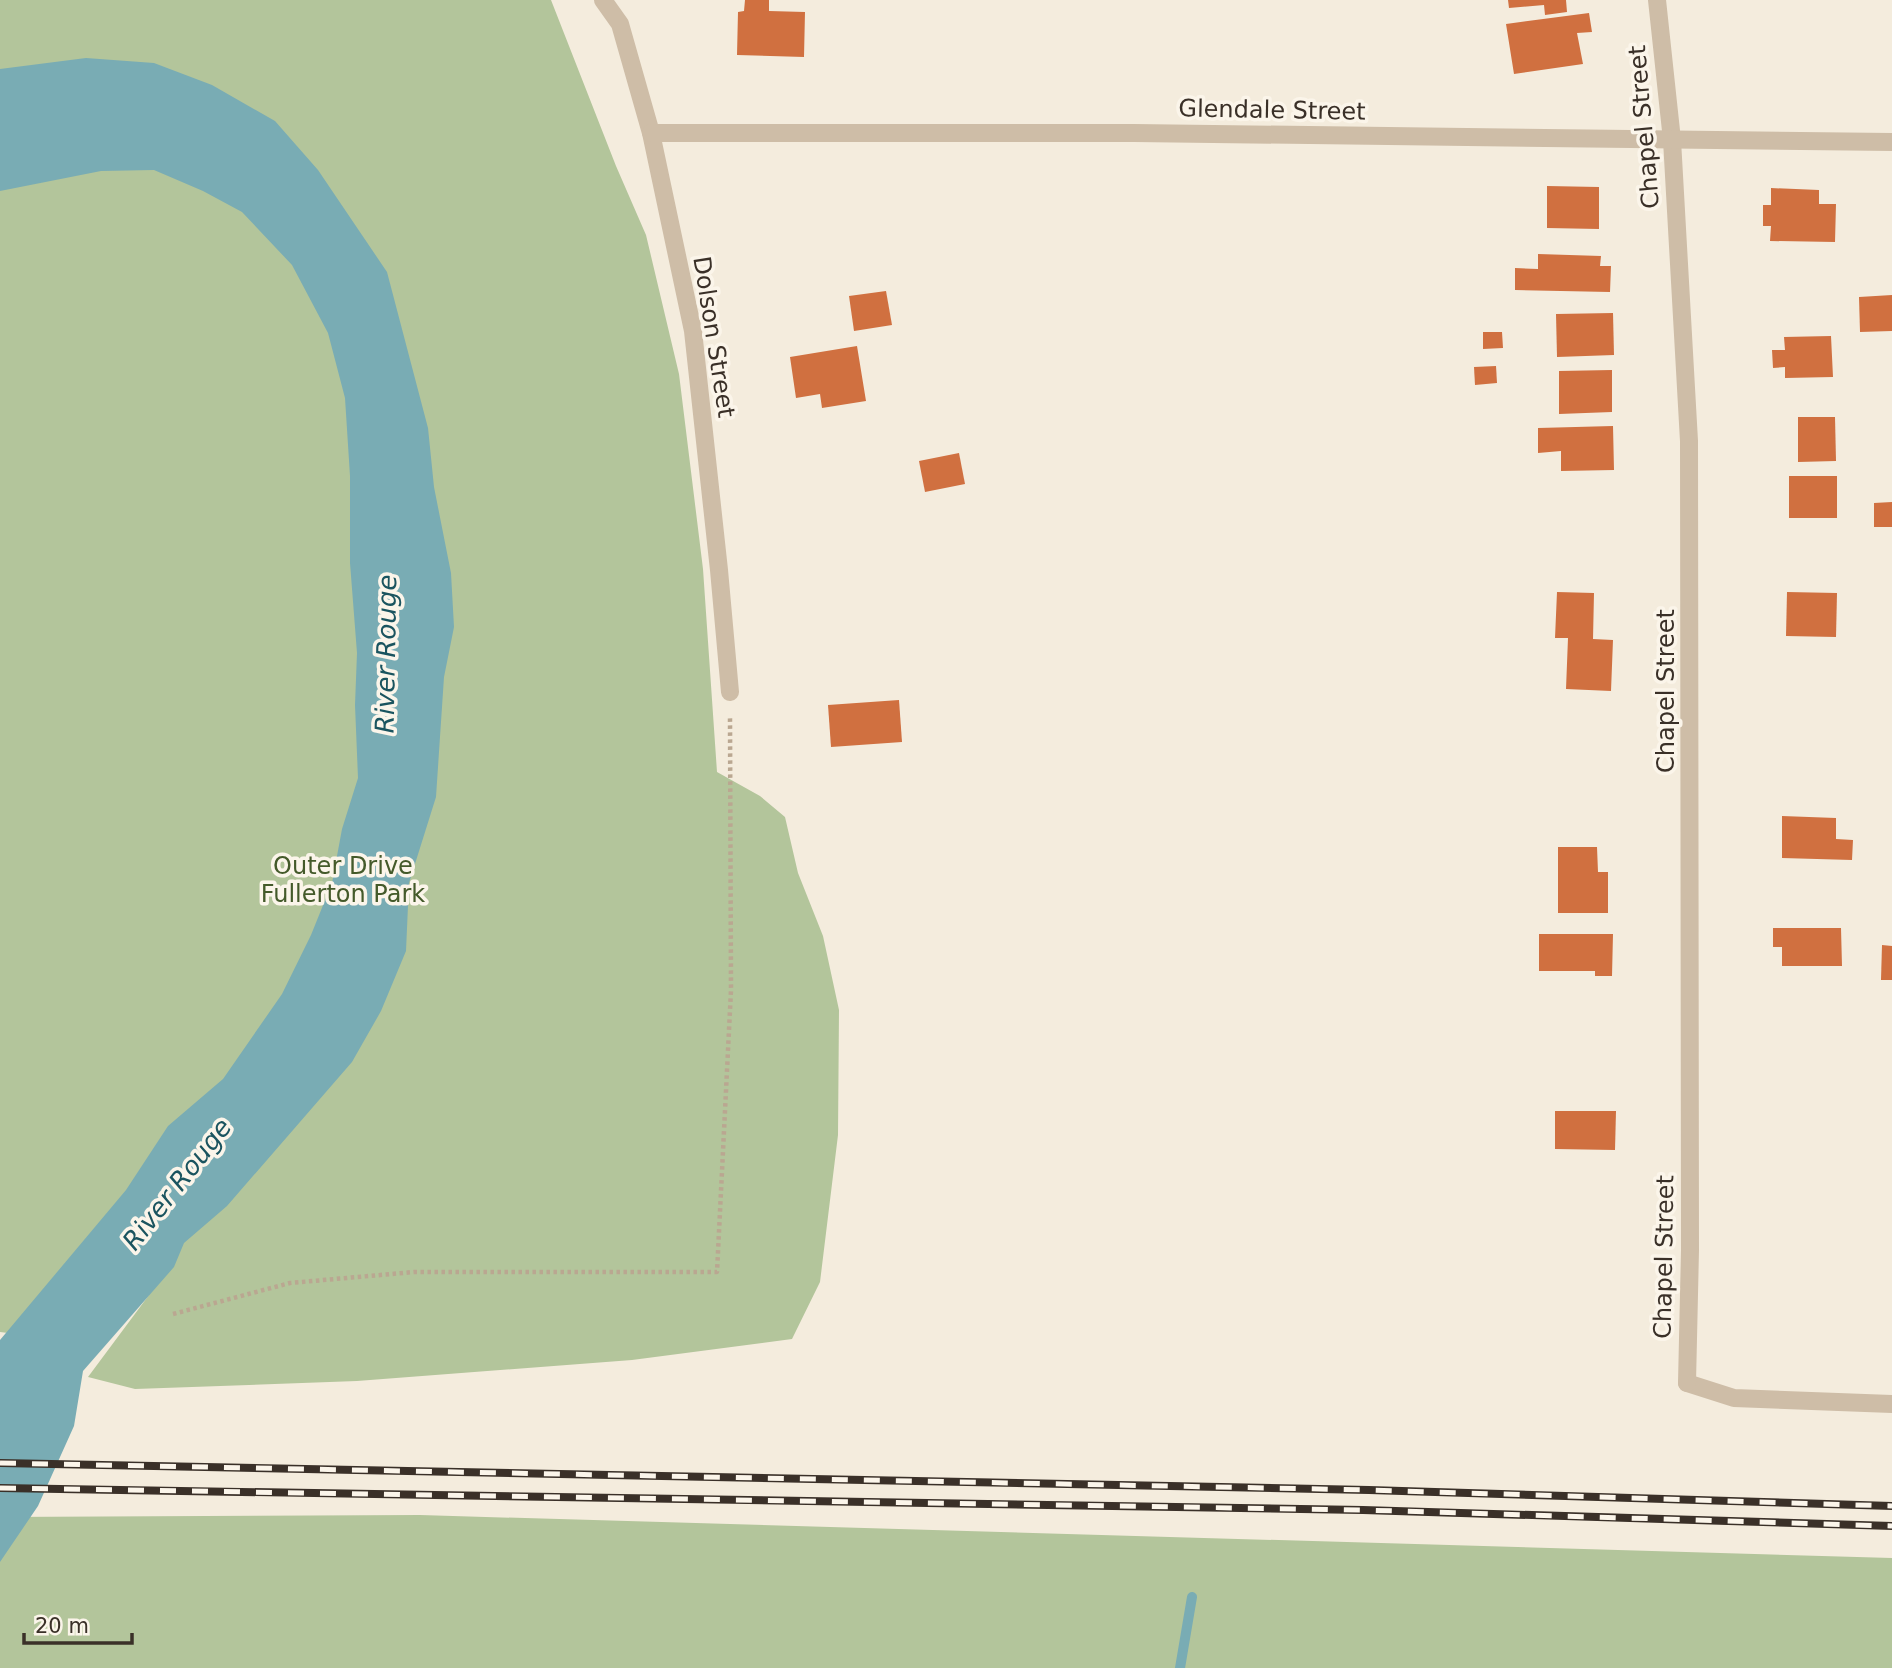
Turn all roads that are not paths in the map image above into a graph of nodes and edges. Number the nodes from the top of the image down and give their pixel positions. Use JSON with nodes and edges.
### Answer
{"nodes":[{"id":1,"x":603,"y":0,"type":"edge"},
{"id":2,"x":1657,"y":0,"type":"edge"},
{"id":3,"x":650,"y":133,"type":"junction"},
{"id":4,"x":1672,"y":140,"type":"junction"},
{"id":5,"x":1892,"y":142,"type":"edge"},
{"id":6,"x":730,"y":692,"type":"road end"},
{"id":7,"x":1892,"y":1404,"type":"edge"}],
"edges":[{"from":1,"to":3,"type":"street","name":"Dolson Street"},
{"from":2,"to":4,"type":"street","name":"Chapel Street"},
{"from":3,"to":4,"type":"street","name":"Glendale Street"},
{"from":3,"to":6,"type":"street","name":"Dolson Street"},
{"from":4,"to":5,"type":"street","name":"Glendale Street"},
{"from":4,"to":7,"type":"street","name":"Chapel Street"}]}
